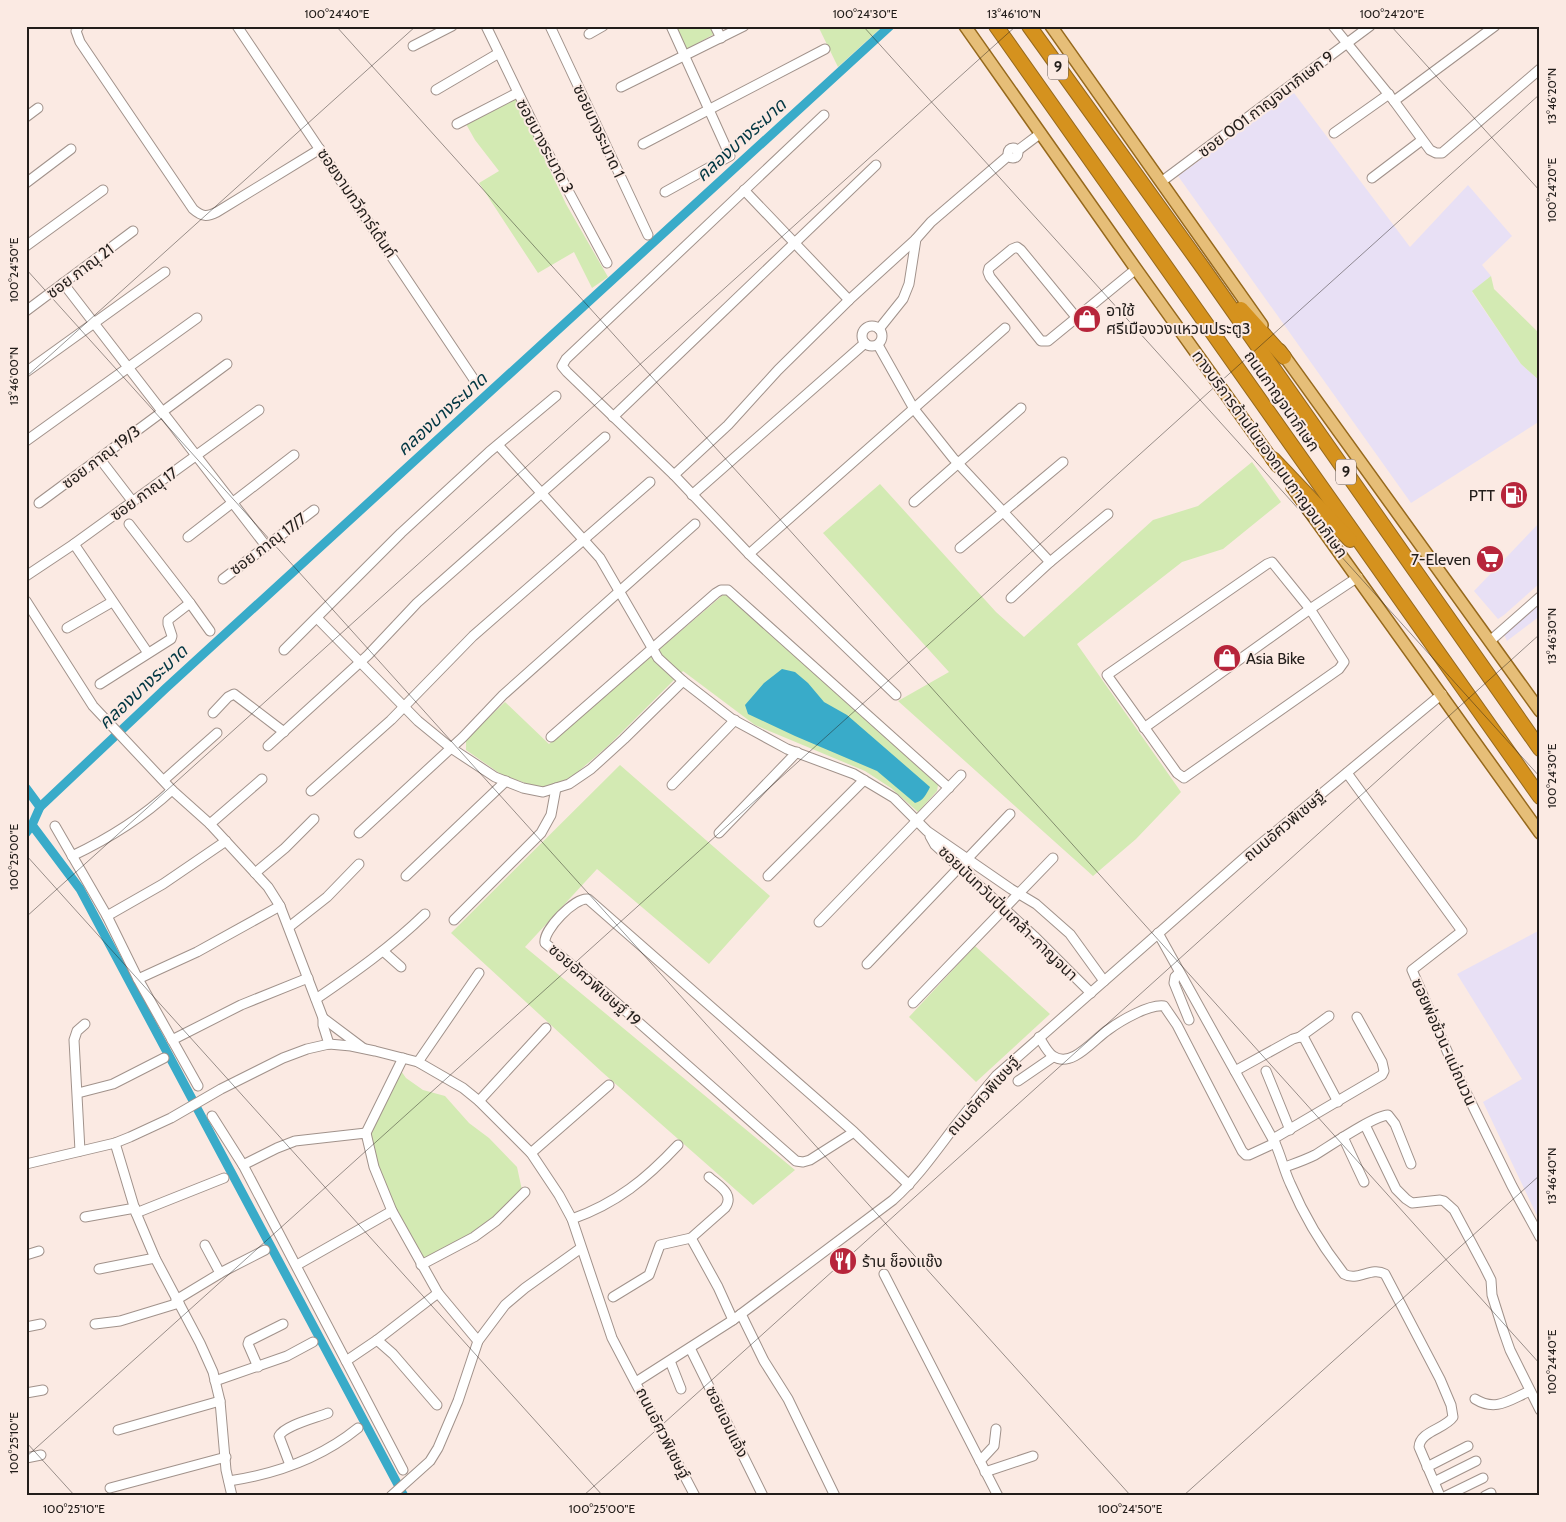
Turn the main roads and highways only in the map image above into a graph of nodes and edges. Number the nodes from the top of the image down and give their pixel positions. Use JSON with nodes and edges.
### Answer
{"nodes":[{"id":1,"x":965,"y":26,"type":"edge"},
{"id":2,"x":996,"y":26,"type":"edge"},
{"id":3,"x":1029,"y":26,"type":"edge"},
{"id":4,"x":1051,"y":26,"type":"edge"},
{"id":5,"x":1203,"y":268,"type":"junction"},
{"id":6,"x":1284,"y":357,"type":"junction"},
{"id":7,"x":1272,"y":459,"type":"junction"},
{"id":8,"x":1381,"y":573,"type":"junction"},
{"id":9,"x":1540,"y":711,"type":"edge"},
{"id":10,"x":1540,"y":749,"type":"edge"},
{"id":11,"x":1540,"y":797,"type":"edge"},
{"id":12,"x":1540,"y":833,"type":"edge"}],
"edges":[{"from":1,"to":7,"type":"main road","name":"ทางบริการด้านในของถนนกาญจนาภิเษก"},
{"from":2,"to":8,"type":"highway","name":"ถนนกาญจนาภิเษก","number":"9"},
{"from":3,"to":5,"type":"highway","name":"ถนนกาญจนาภิเษก","number":"9"},
{"from":4,"to":6,"type":"main road"},
{"from":5,"to":6,"type":"highway"},
{"from":5,"to":10,"type":"highway","name":"ถนนกาญจนาภิเษก","number":"9"},
{"from":6,"to":9,"type":"main road"},
{"from":7,"to":8,"type":"highway"},
{"from":7,"to":12,"type":"main road","name":"ทางบริการด้านในของถนนกาญจนาภิเษก"},
{"from":8,"to":11,"type":"highway","name":"ถนนกาญจนาภิเษก","number":"9"}]}
